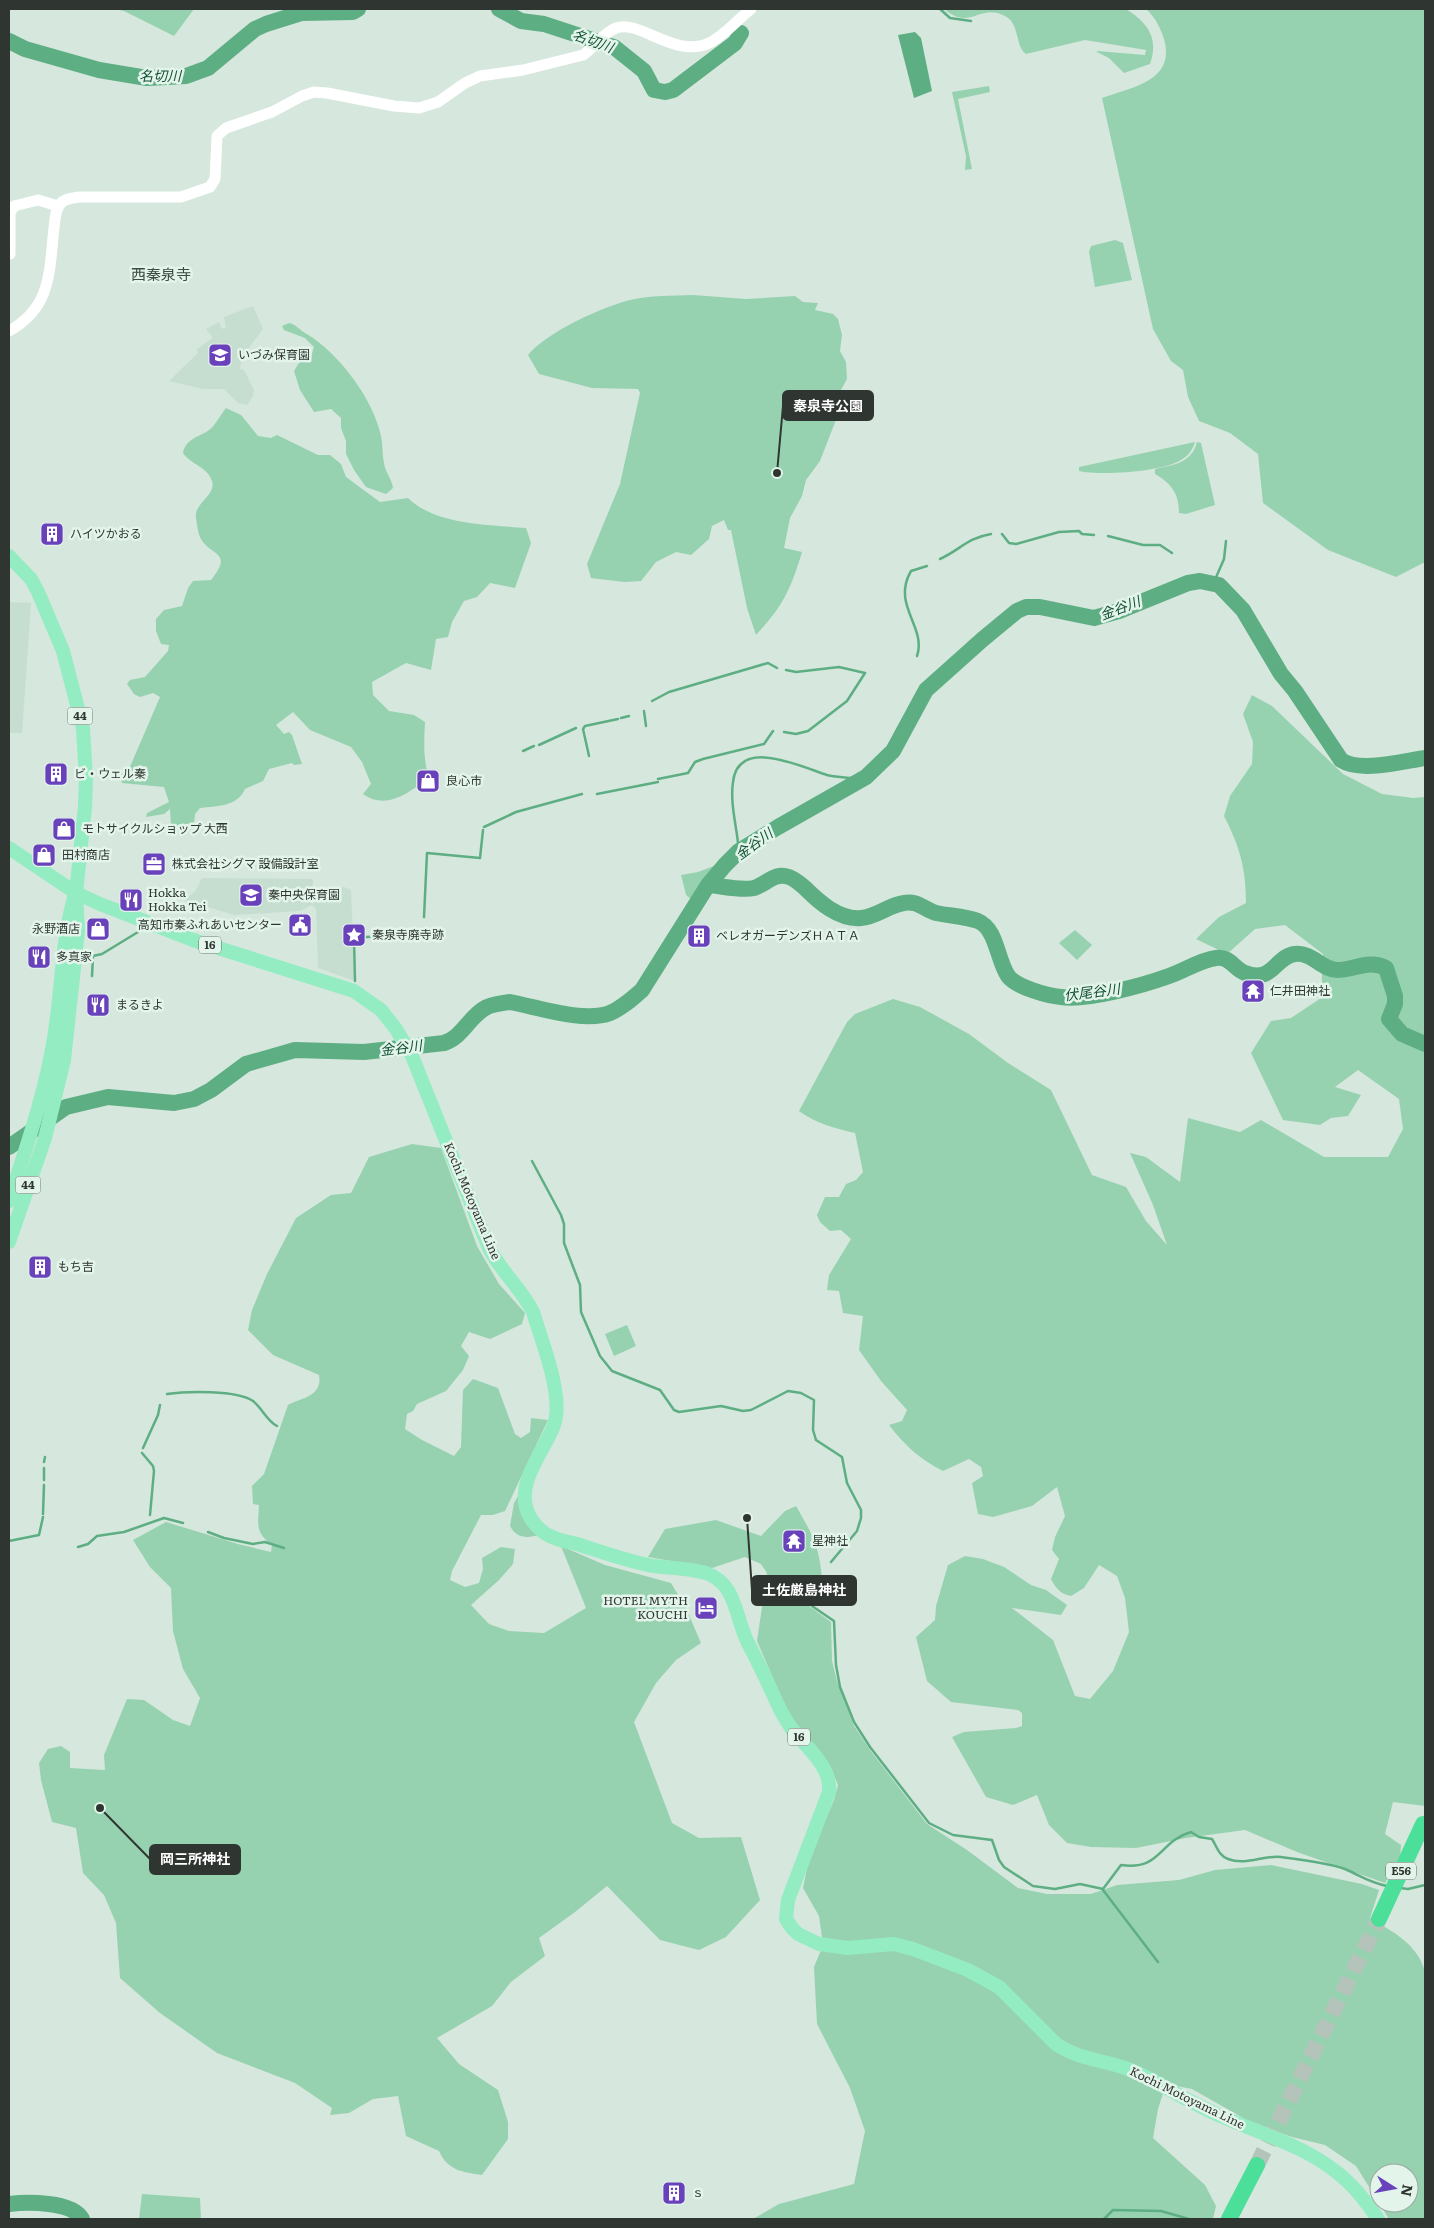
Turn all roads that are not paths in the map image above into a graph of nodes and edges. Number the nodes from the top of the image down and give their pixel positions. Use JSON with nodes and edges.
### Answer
{"nodes":[{"id":1,"x":751,"y":9,"type":"edge"},
{"id":2,"x":58,"y":206,"type":"junction"},
{"id":3,"x":10,"y":254,"type":"edge"},
{"id":4,"x":9,"y":331,"type":"edge"},
{"id":5,"x":9,"y":556,"type":"edge"},
{"id":6,"x":9,"y":848,"type":"edge"},
{"id":7,"x":76,"y":893,"type":"junction"},
{"id":8,"x":9,"y":1201,"type":"edge"},
{"id":9,"x":9,"y":1242,"type":"edge"},
{"id":10,"x":1423,"y":1824,"type":"dead end"},
{"id":11,"x":1425,"y":1841,"type":"edge"},
{"id":12,"x":1229,"y":2219,"type":"edge"},
{"id":13,"x":1238,"y":2219,"type":"edge"},
{"id":14,"x":1378,"y":2219,"type":"edge"}],
"edges":[{"from":1,"to":2,"type":"street"},
{"from":2,"to":3,"type":"street"},
{"from":2,"to":4,"type":"street"},
{"from":5,"to":7,"type":"main road","number":"44"},
{"from":6,"to":7,"type":"main road","name":"Kochi Motoyama Line","number":"16"},
{"from":7,"to":8,"type":"main road","number":"44"},
{"from":7,"to":9,"type":"main road","number":"44"},
{"from":7,"to":14,"type":"main road","name":"Kochi Motoyama Line","number":"16"},
{"from":10,"to":11,"type":"highway","number":"E56"},
{"from":12,"to":13,"type":"highway"}]}
